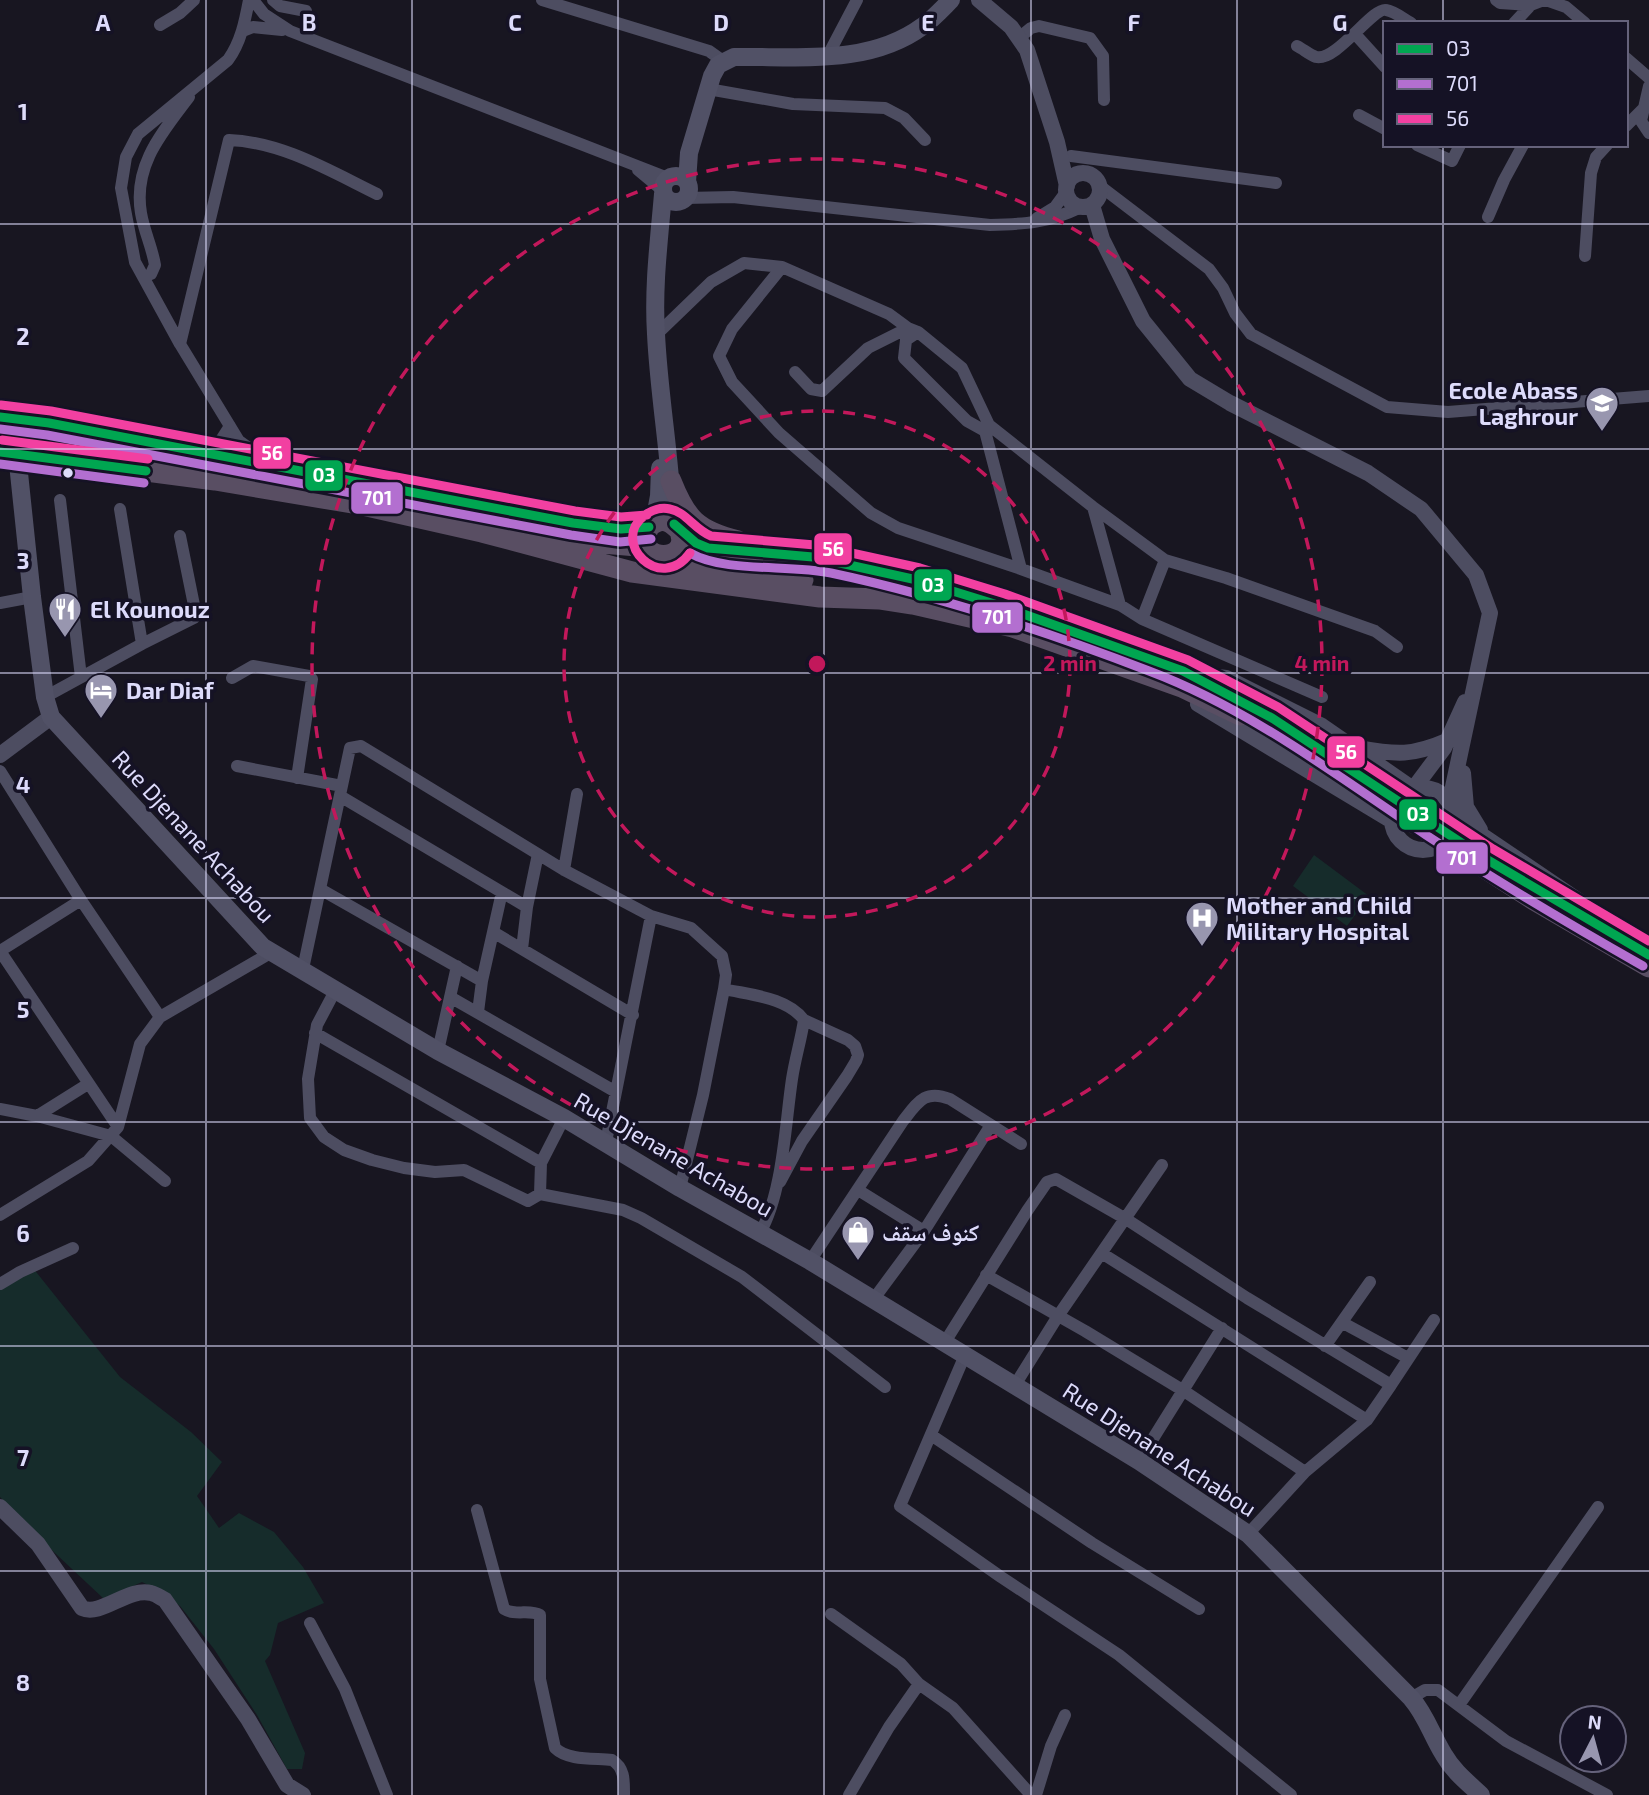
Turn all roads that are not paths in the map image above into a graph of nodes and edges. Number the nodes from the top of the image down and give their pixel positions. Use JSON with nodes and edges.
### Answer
{"nodes":[{"id":1,"x":194,"y":0,"type":"edge"},
{"id":2,"x":251,"y":0,"type":"edge"},
{"id":3,"x":273,"y":0,"type":"edge"},
{"id":4,"x":544,"y":0,"type":"edge"},
{"id":5,"x":857,"y":0,"type":"edge"},
{"id":6,"x":951,"y":0,"type":"edge"},
{"id":7,"x":1496,"y":0,"type":"edge"},
{"id":8,"x":983,"y":1,"type":"edge"},
{"id":9,"x":1540,"y":2,"type":"edge"},
{"id":10,"x":1567,"y":4,"type":"edge"},
{"id":11,"x":306,"y":11,"type":"dead end"},
{"id":12,"x":1407,"y":21,"type":"edge"},
{"id":13,"x":1516,"y":21,"type":"edge"},
{"id":14,"x":1583,"y":21,"type":"edge"},
{"id":15,"x":160,"y":25,"type":"dead end"},
{"id":16,"x":243,"y":31,"type":"junction"},
{"id":17,"x":290,"y":31,"type":"junction"},
{"id":18,"x":1356,"y":35,"type":"junction"},
{"id":19,"x":1020,"y":37,"type":"junction"},
{"id":20,"x":1297,"y":46,"type":"dead end"},
{"id":21,"x":827,"y":57,"type":"junction"},
{"id":22,"x":1628,"y":60,"type":"edge"},
{"id":23,"x":723,"y":61,"type":"junction"},
{"id":24,"x":1383,"y":65,"type":"edge"},
{"id":25,"x":1649,"y":78,"type":"edge"},
{"id":26,"x":201,"y":82,"type":"junction"},
{"id":27,"x":1649,"y":86,"type":"edge"},
{"id":28,"x":709,"y":89,"type":"junction"},
{"id":29,"x":1104,"y":100,"type":"dead end"},
{"id":30,"x":1643,"y":109,"type":"junction"},
{"id":31,"x":1359,"y":115,"type":"dead end"},
{"id":32,"x":1628,"y":124,"type":"edge"},
{"id":33,"x":1383,"y":128,"type":"edge"},
{"id":34,"x":1649,"y":133,"type":"edge"},
{"id":35,"x":925,"y":140,"type":"dead end"},
{"id":36,"x":1057,"y":142,"type":"junction"},
{"id":37,"x":1420,"y":147,"type":"edge"},
{"id":38,"x":1459,"y":147,"type":"edge"},
{"id":39,"x":1522,"y":147,"type":"edge"},
{"id":40,"x":1605,"y":147,"type":"edge"},
{"id":41,"x":1071,"y":156,"type":"junction"},
{"id":42,"x":1094,"y":180,"type":"junction"},
{"id":43,"x":1276,"y":183,"type":"dead end"},
{"id":44,"x":676,"y":188,"type":"junction"},
{"id":45,"x":377,"y":194,"type":"dead end"},
{"id":46,"x":1076,"y":201,"type":"junction"},
{"id":47,"x":1488,"y":216,"type":"dead end"},
{"id":48,"x":1017,"y":226,"type":"junction"},
{"id":49,"x":1586,"y":256,"type":"dead end"},
{"id":50,"x":782,"y":267,"type":"junction"},
{"id":51,"x":143,"y":277,"type":"junction"},
{"id":52,"x":913,"y":330,"type":"junction"},
{"id":53,"x":656,"y":335,"type":"junction"},
{"id":54,"x":180,"y":344,"type":"junction"},
{"id":55,"x":795,"y":372,"type":"dead end"},
{"id":56,"x":1649,"y":396,"type":"edge"},
{"id":57,"x":661,"y":402,"type":"junction"},
{"id":58,"x":0,"y":417,"type":"edge"},
{"id":59,"x":230,"y":426,"type":"junction"},
{"id":60,"x":987,"y":428,"type":"junction"},
{"id":61,"x":193,"y":450,"type":"junction"},
{"id":62,"x":8,"y":453,"type":"edge"},
{"id":63,"x":276,"y":467,"type":"junction"},
{"id":64,"x":671,"y":481,"type":"junction"},
{"id":65,"x":60,"y":500,"type":"dead end"},
{"id":66,"x":1093,"y":507,"type":"junction"},
{"id":67,"x":120,"y":509,"type":"dead end"},
{"id":68,"x":663,"y":525,"type":"junction"},
{"id":69,"x":482,"y":532,"type":"junction"},
{"id":70,"x":180,"y":536,"type":"dead end"},
{"id":71,"x":655,"y":554,"type":"junction"},
{"id":72,"x":808,"y":556,"type":"junction"},
{"id":73,"x":1165,"y":560,"type":"junction"},
{"id":74,"x":1021,"y":569,"type":"junction"},
{"id":75,"x":32,"y":597,"type":"junction"},
{"id":76,"x":0,"y":603,"type":"edge"},
{"id":77,"x":911,"y":604,"type":"junction"},
{"id":78,"x":1120,"y":605,"type":"junction"},
{"id":79,"x":1142,"y":618,"type":"junction"},
{"id":80,"x":142,"y":644,"type":"junction"},
{"id":81,"x":1397,"y":648,"type":"dead end"},
{"id":82,"x":81,"y":677,"type":"junction"},
{"id":83,"x":232,"y":678,"type":"dead end"},
{"id":84,"x":1180,"y":679,"type":"junction"},
{"id":85,"x":45,"y":697,"type":"junction"},
{"id":86,"x":1322,"y":698,"type":"dead end"},
{"id":87,"x":51,"y":718,"type":"junction"},
{"id":88,"x":1456,"y":744,"type":"junction"},
{"id":89,"x":1352,"y":747,"type":"junction"},
{"id":90,"x":0,"y":755,"type":"edge"},
{"id":91,"x":237,"y":766,"type":"dead end"},
{"id":92,"x":0,"y":771,"type":"edge"},
{"id":93,"x":297,"y":778,"type":"junction"},
{"id":94,"x":1414,"y":788,"type":"junction"},
{"id":95,"x":341,"y":791,"type":"junction"},
{"id":96,"x":1381,"y":793,"type":"junction"},
{"id":97,"x":577,"y":794,"type":"dead end"},
{"id":98,"x":1450,"y":801,"type":"junction"},
{"id":99,"x":1455,"y":817,"type":"junction"},
{"id":100,"x":1392,"y":821,"type":"junction"},
{"id":101,"x":1469,"y":845,"type":"junction"},
{"id":102,"x":1437,"y":847,"type":"junction"},
{"id":103,"x":538,"y":854,"type":"junction"},
{"id":104,"x":564,"y":870,"type":"junction"},
{"id":105,"x":320,"y":888,"type":"junction"},
{"id":106,"x":502,"y":892,"type":"junction"},
{"id":107,"x":81,"y":900,"type":"junction"},
{"id":108,"x":527,"y":907,"type":"junction"},
{"id":109,"x":651,"y":916,"type":"junction"},
{"id":110,"x":493,"y":932,"type":"junction"},
{"id":111,"x":1649,"y":943,"type":"edge"},
{"id":112,"x":522,"y":949,"type":"junction"},
{"id":113,"x":272,"y":952,"type":"junction"},
{"id":114,"x":1649,"y":955,"type":"edge"},
{"id":115,"x":457,"y":966,"type":"junction"},
{"id":116,"x":1649,"y":967,"type":"edge"},
{"id":117,"x":303,"y":969,"type":"junction"},
{"id":118,"x":1649,"y":975,"type":"edge"},
{"id":119,"x":482,"y":981,"type":"junction"},
{"id":120,"x":336,"y":989,"type":"junction"},
{"id":121,"x":724,"y":989,"type":"junction"},
{"id":122,"x":450,"y":998,"type":"junction"},
{"id":123,"x":478,"y":1012,"type":"junction"},
{"id":124,"x":633,"y":1015,"type":"junction"},
{"id":125,"x":160,"y":1017,"type":"junction"},
{"id":126,"x":804,"y":1020,"type":"junction"},
{"id":127,"x":315,"y":1033,"type":"junction"},
{"id":128,"x":438,"y":1051,"type":"junction"},
{"id":129,"x":89,"y":1084,"type":"junction"},
{"id":130,"x":616,"y":1092,"type":"junction"},
{"id":131,"x":0,"y":1109,"type":"edge"},
{"id":132,"x":37,"y":1116,"type":"junction"},
{"id":133,"x":564,"y":1118,"type":"junction"},
{"id":134,"x":991,"y":1125,"type":"junction"},
{"id":135,"x":115,"y":1132,"type":"junction"},
{"id":136,"x":606,"y":1142,"type":"junction"},
{"id":137,"x":1021,"y":1144,"type":"dead end"},
{"id":138,"x":541,"y":1163,"type":"junction"},
{"id":139,"x":1162,"y":1165,"type":"dead end"},
{"id":140,"x":165,"y":1181,"type":"dead end"},
{"id":141,"x":680,"y":1188,"type":"junction"},
{"id":142,"x":858,"y":1190,"type":"junction"},
{"id":143,"x":776,"y":1191,"type":"junction"},
{"id":144,"x":540,"y":1194,"type":"junction"},
{"id":145,"x":0,"y":1215,"type":"edge"},
{"id":146,"x":1125,"y":1219,"type":"junction"},
{"id":147,"x":924,"y":1231,"type":"junction"},
{"id":148,"x":760,"y":1233,"type":"junction"},
{"id":149,"x":73,"y":1248,"type":"dead end"},
{"id":150,"x":1103,"y":1254,"type":"junction"},
{"id":151,"x":810,"y":1261,"type":"junction"},
{"id":152,"x":986,"y":1275,"type":"junction"},
{"id":153,"x":1370,"y":1282,"type":"dead end"},
{"id":154,"x":0,"y":1284,"type":"edge"},
{"id":155,"x":873,"y":1300,"type":"junction"},
{"id":156,"x":1058,"y":1315,"type":"junction"},
{"id":157,"x":1434,"y":1320,"type":"dead end"},
{"id":158,"x":1343,"y":1323,"type":"junction"},
{"id":159,"x":1222,"y":1328,"type":"junction"},
{"id":160,"x":945,"y":1342,"type":"junction"},
{"id":161,"x":1325,"y":1346,"type":"junction"},
{"id":162,"x":965,"y":1355,"type":"junction"},
{"id":163,"x":1408,"y":1359,"type":"junction"},
{"id":164,"x":1015,"y":1385,"type":"junction"},
{"id":165,"x":1391,"y":1385,"type":"junction"},
{"id":166,"x":885,"y":1387,"type":"dead end"},
{"id":167,"x":1184,"y":1391,"type":"junction"},
{"id":168,"x":1367,"y":1420,"type":"junction"},
{"id":169,"x":931,"y":1435,"type":"junction"},
{"id":170,"x":1139,"y":1461,"type":"junction"},
{"id":171,"x":1305,"y":1472,"type":"junction"},
{"id":172,"x":0,"y":1507,"type":"edge"},
{"id":173,"x":1598,"y":1507,"type":"dead end"},
{"id":174,"x":477,"y":1510,"type":"dead end"},
{"id":175,"x":1248,"y":1534,"type":"junction"},
{"id":176,"x":1199,"y":1609,"type":"dead end"},
{"id":177,"x":831,"y":1614,"type":"dead end"},
{"id":178,"x":310,"y":1623,"type":"dead end"},
{"id":179,"x":919,"y":1684,"type":"junction"},
{"id":180,"x":1411,"y":1698,"type":"junction"},
{"id":181,"x":1460,"y":1705,"type":"junction"},
{"id":182,"x":1066,"y":1715,"type":"dead end"},
{"id":183,"x":303,"y":1795,"type":"edge"},
{"id":184,"x":387,"y":1795,"type":"edge"},
{"id":185,"x":624,"y":1795,"type":"edge"},
{"id":186,"x":849,"y":1795,"type":"edge"},
{"id":187,"x":1031,"y":1795,"type":"edge"},
{"id":188,"x":1036,"y":1795,"type":"edge"},
{"id":189,"x":1291,"y":1795,"type":"edge"},
{"id":190,"x":1481,"y":1795,"type":"edge"},
{"id":191,"x":1607,"y":1795,"type":"edge"}],
"edges":[{"from":1,"to":15,"type":"street"},
{"from":2,"to":16,"type":"street"},
{"from":2,"to":17,"type":"street"},
{"from":3,"to":11,"type":"street"},
{"from":4,"to":23,"type":"street"},
{"from":5,"to":21,"type":"street"},
{"from":6,"to":21,"type":"main road"},
{"from":7,"to":9,"type":"street"},
{"from":8,"to":19,"type":"street"},
{"from":9,"to":10,"type":"street"},
{"from":9,"to":13,"type":"street"},
{"from":10,"to":14,"type":"street"},
{"from":12,"to":18,"type":"street"},
{"from":16,"to":17,"type":"street"},
{"from":16,"to":26,"type":"street"},
{"from":17,"to":44,"type":"street"},
{"from":18,"to":20,"type":"street"},
{"from":18,"to":24,"type":"street"},
{"from":19,"to":29,"type":"street"},
{"from":19,"to":36,"type":"street"},
{"from":21,"to":23,"type":"main road"},
{"from":22,"to":25,"type":"street"},
{"from":23,"to":28,"type":"main road"},
{"from":26,"to":51,"type":"street"},
{"from":26,"to":51,"type":"street"},
{"from":27,"to":30,"type":"street"},
{"from":28,"to":35,"type":"street"},
{"from":28,"to":44,"type":"main road"},
{"from":30,"to":32,"type":"street"},
{"from":30,"to":34,"type":"street"},
{"from":31,"to":33,"type":"street"},
{"from":36,"to":41,"type":"street"},
{"from":36,"to":46,"type":"street"},
{"from":37,"to":38,"type":"street"},
{"from":39,"to":47,"type":"street"},
{"from":40,"to":49,"type":"street"},
{"from":41,"to":42,"type":"street"},
{"from":41,"to":43,"type":"street"},
{"from":42,"to":46,"type":"street"},
{"from":42,"to":46,"type":"street"},
{"from":42,"to":56,"type":"street"},
{"from":44,"to":48,"type":"street"},
{"from":44,"to":53,"type":"main road"},
{"from":45,"to":54,"type":"street"},
{"from":46,"to":48,"type":"street"},
{"from":46,"to":48,"type":"street"},
{"from":46,"to":88,"type":"street"},
{"from":50,"to":52,"type":"street"},
{"from":50,"to":53,"type":"street"},
{"from":50,"to":74,"type":"street"},
{"from":51,"to":54,"type":"street"},
{"from":52,"to":55,"type":"street"},
{"from":52,"to":60,"type":"street"},
{"from":52,"to":60,"type":"street"},
{"from":53,"to":57,"type":"main road"},
{"from":54,"to":59,"type":"street"},
{"from":57,"to":64,"type":"main road"},
{"from":57,"to":68,"type":"main road"},
{"from":58,"to":61,"type":"highway"},
{"from":59,"to":61,"type":"street"},
{"from":59,"to":63,"type":"street"},
{"from":60,"to":66,"type":"street"},
{"from":60,"to":74,"type":"street"},
{"from":61,"to":63,"type":"highway"},
{"from":62,"to":69,"type":"highway"},
{"from":62,"to":75,"type":"main road","name":"Rue Djenane Achabou"},
{"from":63,"to":68,"type":"highway"},
{"from":64,"to":68,"type":"main road"},
{"from":64,"to":72,"type":"highway"},
{"from":65,"to":82,"type":"street"},
{"from":66,"to":73,"type":"street"},
{"from":66,"to":78,"type":"street"},
{"from":67,"to":80,"type":"street"},
{"from":68,"to":71,"type":"highway"},
{"from":68,"to":71,"type":"highway"},
{"from":68,"to":72,"type":"highway"},
{"from":69,"to":71,"type":"highway"},
{"from":69,"to":77,"type":"highway"},
{"from":70,"to":80,"type":"street"},
{"from":71,"to":77,"type":"highway"},
{"from":72,"to":84,"type":"highway"},
{"from":73,"to":79,"type":"street"},
{"from":73,"to":81,"type":"street"},
{"from":74,"to":78,"type":"street"},
{"from":75,"to":76,"type":"street"},
{"from":75,"to":85,"type":"main road","name":"Rue Djenane Achabou"},
{"from":77,"to":84,"type":"highway"},
{"from":78,"to":79,"type":"street"},
{"from":79,"to":86,"type":"street"},
{"from":80,"to":82,"type":"street"},
{"from":82,"to":85,"type":"street"},
{"from":83,"to":93,"type":"street"},
{"from":84,"to":89,"type":"street"},
{"from":84,"to":96,"type":"highway"},
{"from":85,"to":87,"type":"main road","name":"Rue Djenane Achabou"},
{"from":87,"to":90,"type":"street"},
{"from":87,"to":113,"type":"main road","name":"Rue Djenane Achabou"},
{"from":88,"to":89,"type":"street"},
{"from":88,"to":94,"type":"street"},
{"from":88,"to":98,"type":"street"},
{"from":88,"to":101,"type":"street"},
{"from":89,"to":96,"type":"street"},
{"from":91,"to":93,"type":"street"},
{"from":92,"to":107,"type":"street"},
{"from":93,"to":95,"type":"street"},
{"from":94,"to":96,"type":"street"},
{"from":94,"to":98,"type":"street"},
{"from":94,"to":100,"type":"street"},
{"from":95,"to":103,"type":"street"},
{"from":95,"to":105,"type":"street"},
{"from":95,"to":106,"type":"street"},
{"from":96,"to":100,"type":"street"},
{"from":97,"to":104,"type":"street"},
{"from":98,"to":99,"type":"street"},
{"from":99,"to":101,"type":"street"},
{"from":99,"to":102,"type":"street"},
{"from":100,"to":102,"type":"street"},
{"from":101,"to":102,"type":"street"},
{"from":101,"to":111,"type":"street"},
{"from":101,"to":114,"type":"highway"},
{"from":101,"to":116,"type":"highway"},
{"from":101,"to":118,"type":"street"},
{"from":103,"to":104,"type":"street"},
{"from":103,"to":108,"type":"street"},
{"from":104,"to":109,"type":"street"},
{"from":105,"to":115,"type":"street"},
{"from":105,"to":117,"type":"street"},
{"from":106,"to":108,"type":"street"},
{"from":106,"to":110,"type":"street"},
{"from":107,"to":125,"type":"street"},
{"from":107,"to":129,"type":"street"},
{"from":108,"to":112,"type":"street"},
{"from":109,"to":121,"type":"street"},
{"from":109,"to":124,"type":"street"},
{"from":110,"to":112,"type":"street"},
{"from":110,"to":119,"type":"street"},
{"from":112,"to":124,"type":"street"},
{"from":113,"to":117,"type":"main road","name":"Rue Djenane Achabou"},
{"from":113,"to":125,"type":"street"},
{"from":115,"to":119,"type":"street"},
{"from":115,"to":122,"type":"street"},
{"from":117,"to":120,"type":"main road","name":"Rue Djenane Achabou"},
{"from":119,"to":123,"type":"street"},
{"from":120,"to":127,"type":"street"},
{"from":120,"to":128,"type":"main road","name":"Rue Djenane Achabou"},
{"from":121,"to":126,"type":"street"},
{"from":121,"to":141,"type":"street"},
{"from":122,"to":123,"type":"street"},
{"from":122,"to":128,"type":"street"},
{"from":123,"to":130,"type":"street"},
{"from":124,"to":130,"type":"street"},
{"from":125,"to":135,"type":"street"},
{"from":126,"to":143,"type":"street"},
{"from":126,"to":143,"type":"street"},
{"from":127,"to":138,"type":"street"},
{"from":127,"to":144,"type":"street"},
{"from":128,"to":133,"type":"main road","name":"Rue Djenane Achabou"},
{"from":129,"to":132,"type":"street"},
{"from":129,"to":135,"type":"street"},
{"from":130,"to":136,"type":"street"},
{"from":131,"to":132,"type":"street"},
{"from":132,"to":135,"type":"street"},
{"from":133,"to":136,"type":"main road","name":"Rue Djenane Achabou"},
{"from":133,"to":138,"type":"street"},
{"from":134,"to":137,"type":"street"},
{"from":134,"to":142,"type":"street"},
{"from":134,"to":147,"type":"street"},
{"from":135,"to":140,"type":"street"},
{"from":135,"to":145,"type":"street"},
{"from":136,"to":141,"type":"main road","name":"Rue Djenane Achabou"},
{"from":138,"to":144,"type":"street"},
{"from":139,"to":146,"type":"street"},
{"from":141,"to":148,"type":"main road","name":"Rue Djenane Achabou"},
{"from":142,"to":147,"type":"street"},
{"from":142,"to":151,"type":"street"},
{"from":143,"to":148,"type":"street"},
{"from":144,"to":166,"type":"street"},
{"from":146,"to":150,"type":"street"},
{"from":146,"to":152,"type":"street"},
{"from":146,"to":161,"type":"street"},
{"from":147,"to":155,"type":"street"},
{"from":148,"to":151,"type":"main road","name":"Rue Djenane Achabou"},
{"from":149,"to":154,"type":"street"},
{"from":150,"to":156,"type":"street"},
{"from":150,"to":159,"type":"street"},
{"from":151,"to":155,"type":"main road","name":"Rue Djenane Achabou"},
{"from":152,"to":156,"type":"street"},
{"from":152,"to":160,"type":"street"},
{"from":153,"to":158,"type":"street"},
{"from":155,"to":160,"type":"main road","name":"Rue Djenane Achabou"},
{"from":156,"to":164,"type":"street"},
{"from":156,"to":167,"type":"street"},
{"from":157,"to":163,"type":"street"},
{"from":158,"to":161,"type":"street"},
{"from":158,"to":163,"type":"street"},
{"from":159,"to":167,"type":"street"},
{"from":159,"to":168,"type":"street"},
{"from":160,"to":162,"type":"main road","name":"Rue Djenane Achabou"},
{"from":161,"to":165,"type":"street"},
{"from":162,"to":164,"type":"main road","name":"Rue Djenane Achabou"},
{"from":162,"to":169,"type":"street"},
{"from":163,"to":165,"type":"street"},
{"from":164,"to":170,"type":"main road","name":"Rue Djenane Achabou"},
{"from":165,"to":168,"type":"street"},
{"from":167,"to":170,"type":"street"},
{"from":167,"to":171,"type":"street"},
{"from":168,"to":171,"type":"street"},
{"from":169,"to":176,"type":"street"},
{"from":169,"to":189,"type":"street"},
{"from":170,"to":175,"type":"main road","name":"Rue Djenane Achabou"},
{"from":171,"to":175,"type":"street"},
{"from":172,"to":183,"type":"street"},
{"from":173,"to":181,"type":"street"},
{"from":174,"to":185,"type":"street"},
{"from":175,"to":180,"type":"main road","name":"Rue Djenane Achabou"},
{"from":177,"to":179,"type":"street"},
{"from":178,"to":184,"type":"street"},
{"from":179,"to":186,"type":"street"},
{"from":179,"to":187,"type":"street"},
{"from":180,"to":181,"type":"street"},
{"from":180,"to":190,"type":"main road","name":"Rue Djenane Achabou"},
{"from":181,"to":191,"type":"street"},
{"from":182,"to":188,"type":"street"}]}
